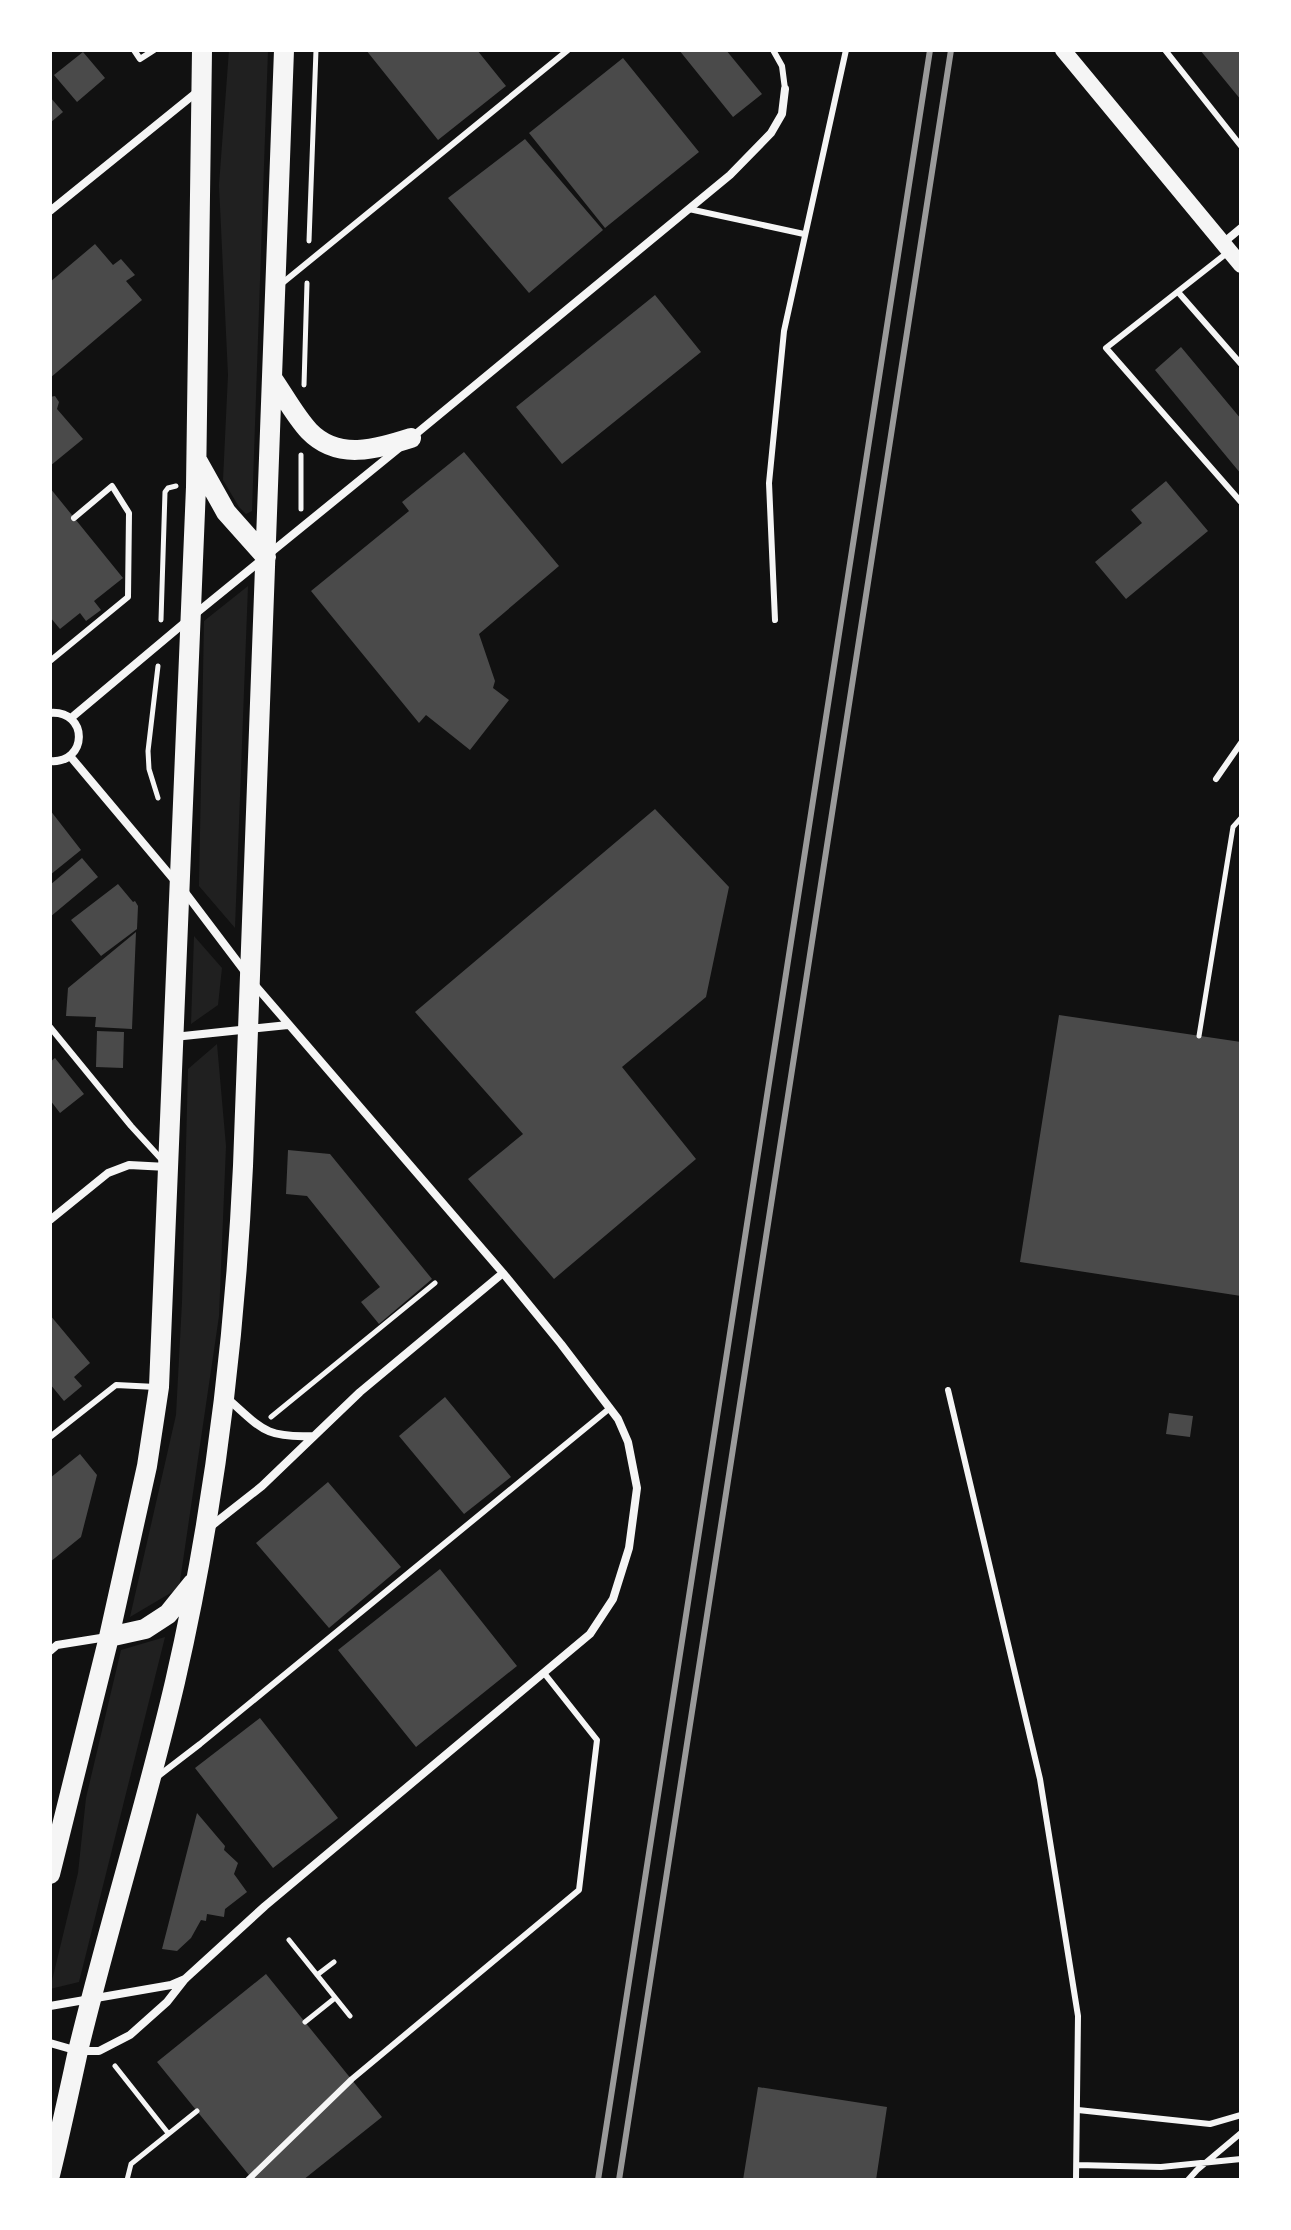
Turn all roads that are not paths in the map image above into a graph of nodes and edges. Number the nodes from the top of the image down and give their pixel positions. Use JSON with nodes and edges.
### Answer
{"nodes":[{"id":1,"x":134,"y":50,"type":"edge"},
{"id":2,"x":154,"y":50,"type":"edge"},
{"id":3,"x":202,"y":50,"type":"edge"},
{"id":4,"x":284,"y":50,"type":"edge"},
{"id":5,"x":568,"y":50,"type":"edge"},
{"id":6,"x":773,"y":50,"type":"edge"},
{"id":7,"x":846,"y":50,"type":"edge"},
{"id":8,"x":1063,"y":50,"type":"edge"},
{"id":9,"x":1165,"y":50,"type":"edge"},
{"id":10,"x":201,"y":89,"type":"junction"},
{"id":11,"x":785,"y":89,"type":"joint"},
{"id":12,"x":1241,"y":146,"type":"edge"},
{"id":13,"x":689,"y":209,"type":"junction"},
{"id":14,"x":50,"y":211,"type":"edge"},
{"id":15,"x":1241,"y":228,"type":"edge"},
{"id":16,"x":804,"y":234,"type":"junction"},
{"id":17,"x":1226,"y":247,"type":"junction"},
{"id":18,"x":1241,"y":265,"type":"edge"},
{"id":19,"x":276,"y":288,"type":"junction"},
{"id":20,"x":1178,"y":292,"type":"junction"},
{"id":21,"x":1241,"y":364,"type":"edge"},
{"id":22,"x":272,"y":378,"type":"junction"},
{"id":23,"x":411,"y":438,"type":"junction"},
{"id":24,"x":196,"y":459,"type":"junction"},
{"id":25,"x":1241,"y":502,"type":"edge"},
{"id":26,"x":74,"y":518,"type":"dead end"},
{"id":27,"x":266,"y":557,"type":"junction"},
{"id":28,"x":189,"y":619,"type":"junction"},
{"id":29,"x":775,"y":620,"type":"dead end"},
{"id":30,"x":50,"y":661,"type":"edge"},
{"id":31,"x":50,"y":713,"type":"edge"},
{"id":32,"x":71,"y":718,"type":"junction"},
{"id":33,"x":1241,"y":743,"type":"edge"},
{"id":34,"x":70,"y":756,"type":"junction"},
{"id":35,"x":50,"y":761,"type":"edge"},
{"id":36,"x":1216,"y":779,"type":"dead end"},
{"id":37,"x":180,"y":886,"type":"junction"},
{"id":38,"x":251,"y":980,"type":"junction"},
{"id":39,"x":288,"y":1025,"type":"junction"},
{"id":40,"x":50,"y":1027,"type":"edge"},
{"id":41,"x":249,"y":1029,"type":"junction"},
{"id":42,"x":174,"y":1037,"type":"junction"},
{"id":43,"x":168,"y":1167,"type":"junction"},
{"id":44,"x":50,"y":1220,"type":"edge"},
{"id":45,"x":503,"y":1273,"type":"junction"},
{"id":46,"x":159,"y":1387,"type":"junction"},
{"id":47,"x":948,"y":1390,"type":"dead end"},
{"id":48,"x":225,"y":1396,"type":"junction"},
{"id":49,"x":610,"y":1408,"type":"junction"},
{"id":50,"x":314,"y":1436,"type":"junction"},
{"id":51,"x":50,"y":1437,"type":"edge"},
{"id":52,"x":204,"y":1532,"type":"junction"},
{"id":53,"x":195,"y":1581,"type":"junction"},
{"id":54,"x":109,"y":1637,"type":"junction"},
{"id":55,"x":50,"y":1651,"type":"edge"},
{"id":56,"x":544,"y":1673,"type":"junction"},
{"id":57,"x":149,"y":1783,"type":"junction"},
{"id":58,"x":50,"y":1873,"type":"edge"},
{"id":59,"x":185,"y":1979,"type":"junction"},
{"id":60,"x":92,"y":1998,"type":"junction"},
{"id":61,"x":50,"y":2006,"type":"edge"},
{"id":62,"x":50,"y":2043,"type":"edge"},
{"id":63,"x":78,"y":2051,"type":"junction"},
{"id":64,"x":1078,"y":2110,"type":"junction"},
{"id":65,"x":1241,"y":2115,"type":"edge"},
{"id":66,"x":1241,"y":2133,"type":"edge"},
{"id":67,"x":1241,"y":2159,"type":"edge"},
{"id":68,"x":1205,"y":2163,"type":"junction"},
{"id":69,"x":1077,"y":2165,"type":"junction"},
{"id":70,"x":50,"y":2175,"type":"edge"},
{"id":71,"x":248,"y":2180,"type":"edge"},
{"id":72,"x":1076,"y":2180,"type":"edge"},
{"id":73,"x":1188,"y":2180,"type":"edge"}],
"edges":[{"from":1,"to":2,"type":"lane"},
{"from":3,"to":10,"type":"main road"},
{"from":4,"to":19,"type":"main road"},
{"from":5,"to":19,"type":"lane"},
{"from":6,"to":11,"type":"lane"},
{"from":7,"to":16,"type":"lane"},
{"from":8,"to":17,"type":"main road"},
{"from":9,"to":12,"type":"lane"},
{"from":10,"to":14,"type":"street"},
{"from":10,"to":24,"type":"main road"},
{"from":11,"to":13,"type":"street"},
{"from":13,"to":16,"type":"lane"},
{"from":13,"to":23,"type":"street"},
{"from":15,"to":17,"type":"street"},
{"from":16,"to":29,"type":"lane"},
{"from":17,"to":18,"type":"main road"},
{"from":17,"to":20,"type":"lane"},
{"from":19,"to":22,"type":"main road"},
{"from":20,"to":21,"type":"lane"},
{"from":20,"to":25,"type":"lane"},
{"from":22,"to":23,"type":"main road"},
{"from":22,"to":27,"type":"main road"},
{"from":23,"to":27,"type":"street"},
{"from":24,"to":27,"type":"main road"},
{"from":24,"to":28,"type":"main road"},
{"from":26,"to":30,"type":"lane"},
{"from":27,"to":28,"type":"street"},
{"from":27,"to":38,"type":"main road"},
{"from":28,"to":32,"type":"street"},
{"from":28,"to":37,"type":"main road"},
{"from":31,"to":32,"type":"street"},
{"from":32,"to":34,"type":"street"},
{"from":33,"to":36,"type":"lane"},
{"from":34,"to":35,"type":"street"},
{"from":34,"to":37,"type":"street"},
{"from":37,"to":38,"type":"street"},
{"from":37,"to":42,"type":"main road"},
{"from":38,"to":39,"type":"street"},
{"from":38,"to":41,"type":"main road"},
{"from":39,"to":41,"type":"street"},
{"from":39,"to":45,"type":"street"},
{"from":40,"to":43,"type":"lane"},
{"from":41,"to":42,"type":"street"},
{"from":41,"to":48,"type":"main road"},
{"from":42,"to":43,"type":"main road"},
{"from":43,"to":44,"type":"street"},
{"from":43,"to":46,"type":"main road"},
{"from":45,"to":49,"type":"street"},
{"from":45,"to":50,"type":"street"},
{"from":46,"to":51,"type":"lane"},
{"from":46,"to":54,"type":"main road"},
{"from":47,"to":64,"type":"lane"},
{"from":48,"to":50,"type":"street"},
{"from":48,"to":52,"type":"main road"},
{"from":49,"to":56,"type":"street"},
{"from":49,"to":57,"type":"lane"},
{"from":50,"to":52,"type":"street"},
{"from":52,"to":53,"type":"main road"},
{"from":53,"to":54,"type":"main road"},
{"from":53,"to":57,"type":"main road"},
{"from":54,"to":55,"type":"street"},
{"from":54,"to":58,"type":"main road"},
{"from":56,"to":59,"type":"street"},
{"from":56,"to":71,"type":"lane"},
{"from":57,"to":60,"type":"main road"},
{"from":59,"to":60,"type":"street"},
{"from":59,"to":63,"type":"street"},
{"from":60,"to":61,"type":"street"},
{"from":60,"to":63,"type":"main road"},
{"from":62,"to":63,"type":"street"},
{"from":63,"to":70,"type":"main road"},
{"from":64,"to":65,"type":"lane"},
{"from":64,"to":69,"type":"lane"},
{"from":66,"to":68,"type":"lane"},
{"from":67,"to":68,"type":"lane"},
{"from":68,"to":69,"type":"lane"},
{"from":68,"to":73,"type":"lane"},
{"from":69,"to":72,"type":"lane"}]}
